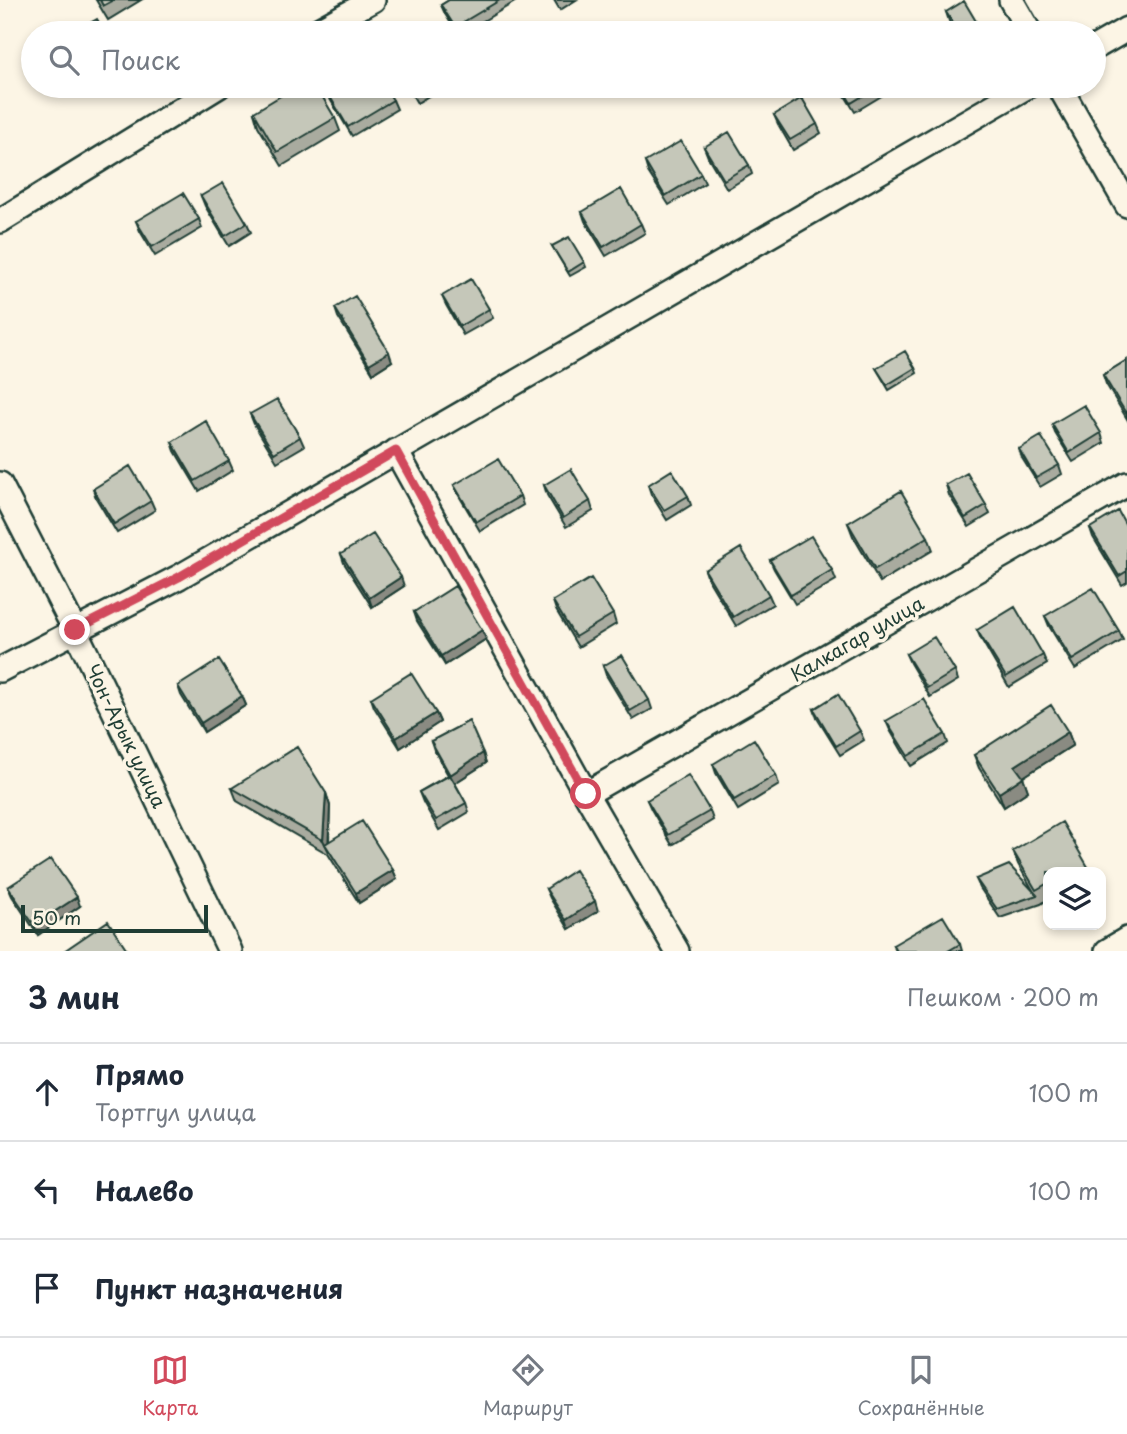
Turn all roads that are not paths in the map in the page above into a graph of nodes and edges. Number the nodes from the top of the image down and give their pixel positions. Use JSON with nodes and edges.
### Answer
{"nodes":[{"id":1,"x":373,"y":0,"type":"edge"},
{"id":2,"x":1011,"y":0,"type":"edge"},
{"id":3,"x":335,"y":21,"type":"edge"},
{"id":4,"x":1023,"y":21,"type":"edge"},
{"id":5,"x":1127,"y":29,"type":"edge"},
{"id":6,"x":1106,"y":41,"type":"edge"},
{"id":7,"x":200,"y":98,"type":"edge"},
{"id":8,"x":1007,"y":98,"type":"edge"},
{"id":9,"x":1066,"y":98,"type":"edge"},
{"id":10,"x":1127,"y":205,"type":"edge"},
{"id":11,"x":0,"y":221,"type":"edge"},
{"id":12,"x":396,"y":451,"type":"junction"},
{"id":13,"x":0,"y":484,"type":"edge"},
{"id":14,"x":1127,"y":484,"type":"edge"},
{"id":15,"x":75,"y":630,"type":"junction"},
{"id":16,"x":0,"y":670,"type":"edge"},
{"id":17,"x":586,"y":794,"type":"junction"},
{"id":18,"x":1127,"y":939,"type":"edge"},
{"id":19,"x":230,"y":951,"type":"edge"},
{"id":20,"x":677,"y":951,"type":"edge"},
{"id":21,"x":1107,"y":951,"type":"edge"}],
"edges":[{"from":1,"to":3,"type":"street"},
{"from":2,"to":4,"type":"street"},
{"from":5,"to":6,"type":"street"},
{"from":7,"to":11,"type":"street"},
{"from":8,"to":12,"type":"street"},
{"from":9,"to":10,"type":"street"},
{"from":12,"to":15,"type":"street"},
{"from":12,"to":17,"type":"street"},
{"from":13,"to":15,"type":"street","name":"Чон-Арык улица"},
{"from":14,"to":17,"type":"street","name":"Калкагар улица"},
{"from":15,"to":16,"type":"street"},
{"from":15,"to":19,"type":"street","name":"Чон-Арык улица"},
{"from":17,"to":20,"type":"street"},
{"from":18,"to":21,"type":"street"}]}
